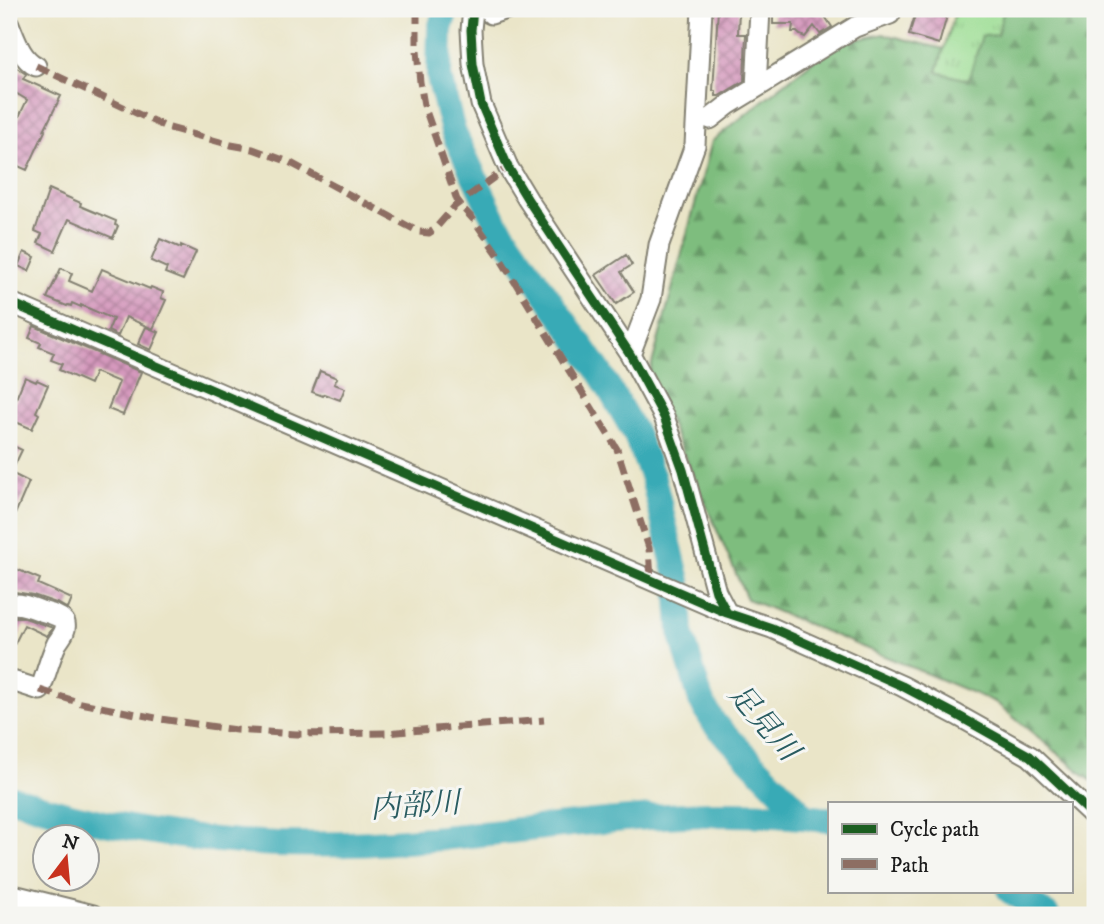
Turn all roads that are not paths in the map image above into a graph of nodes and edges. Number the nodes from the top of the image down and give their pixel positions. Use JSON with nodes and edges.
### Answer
{"nodes":[{"id":1,"x":702,"y":9,"type":"edge"},
{"id":2,"x":760,"y":9,"type":"edge"},
{"id":3,"x":892,"y":9,"type":"edge"},
{"id":4,"x":490,"y":11,"type":"edge"},
{"id":5,"x":9,"y":24,"type":"edge"},
{"id":6,"x":36,"y":65,"type":"dead end"},
{"id":7,"x":756,"y":88,"type":"junction"},
{"id":8,"x":710,"y":119,"type":"dead end"},
{"id":9,"x":9,"y":302,"type":"edge"},
{"id":10,"x":630,"y":354,"type":"junction"},
{"id":11,"x":9,"y":605,"type":"edge"},
{"id":12,"x":723,"y":612,"type":"junction"},
{"id":13,"x":9,"y":680,"type":"edge"},
{"id":14,"x":1095,"y":817,"type":"edge"},
{"id":15,"x":9,"y":894,"type":"edge"},
{"id":16,"x":93,"y":915,"type":"edge"}],
"edges":[{"from":1,"to":10,"type":"street"},
{"from":2,"to":7,"type":"street"},
{"from":3,"to":7,"type":"street"},
{"from":4,"to":10,"type":"street"},
{"from":5,"to":6,"type":"street"},
{"from":7,"to":8,"type":"street"},
{"from":9,"to":12,"type":"street"},
{"from":10,"to":12,"type":"street"},
{"from":11,"to":13,"type":"street"},
{"from":12,"to":14,"type":"street"},
{"from":15,"to":16,"type":"street"}]}
